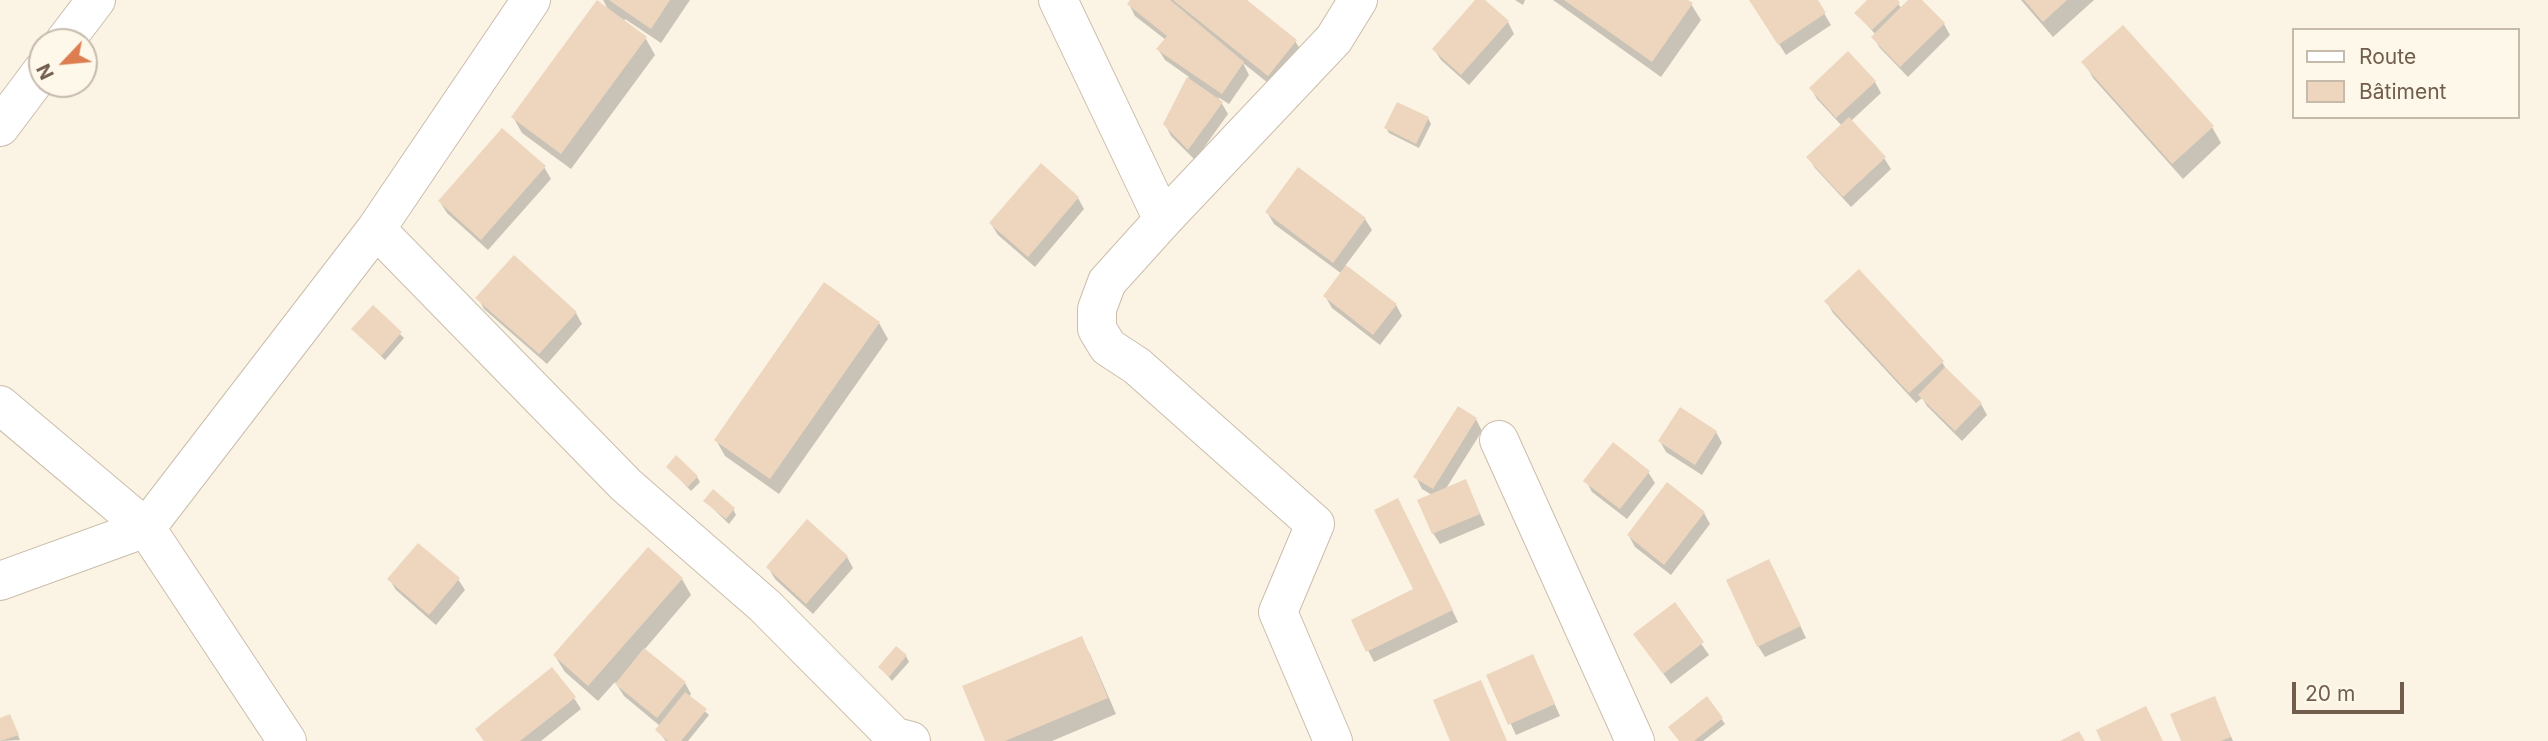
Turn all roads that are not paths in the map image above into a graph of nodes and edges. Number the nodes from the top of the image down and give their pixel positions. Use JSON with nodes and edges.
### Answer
{"nodes":[{"id":1,"x":96,"y":0,"type":"edge"},
{"id":2,"x":531,"y":0,"type":"edge"},
{"id":3,"x":1058,"y":0,"type":"edge"},
{"id":4,"x":1358,"y":0,"type":"edge"},
{"id":5,"x":75,"y":28,"type":"edge"},
{"id":6,"x":28,"y":90,"type":"edge"},
{"id":7,"x":0,"y":127,"type":"edge"},
{"id":8,"x":1163,"y":220,"type":"junction"},
{"id":9,"x":376,"y":229,"type":"junction"},
{"id":10,"x":0,"y":405,"type":"edge"},
{"id":11,"x":1499,"y":440,"type":"dead end"},
{"id":12,"x":146,"y":528,"type":"junction"},
{"id":13,"x":0,"y":581,"type":"edge"},
{"id":14,"x":288,"y":741,"type":"edge"},
{"id":15,"x":911,"y":741,"type":"edge"},
{"id":16,"x":1332,"y":741,"type":"edge"},
{"id":17,"x":1636,"y":741,"type":"edge"}],
"edges":[{"from":1,"to":5,"type":"street"},
{"from":2,"to":9,"type":"street"},
{"from":3,"to":8,"type":"street"},
{"from":4,"to":8,"type":"street"},
{"from":6,"to":7,"type":"street"},
{"from":8,"to":16,"type":"street"},
{"from":9,"to":12,"type":"street"},
{"from":9,"to":15,"type":"street"},
{"from":10,"to":12,"type":"street"},
{"from":11,"to":17,"type":"street"},
{"from":12,"to":13,"type":"street"},
{"from":12,"to":14,"type":"street"}]}
